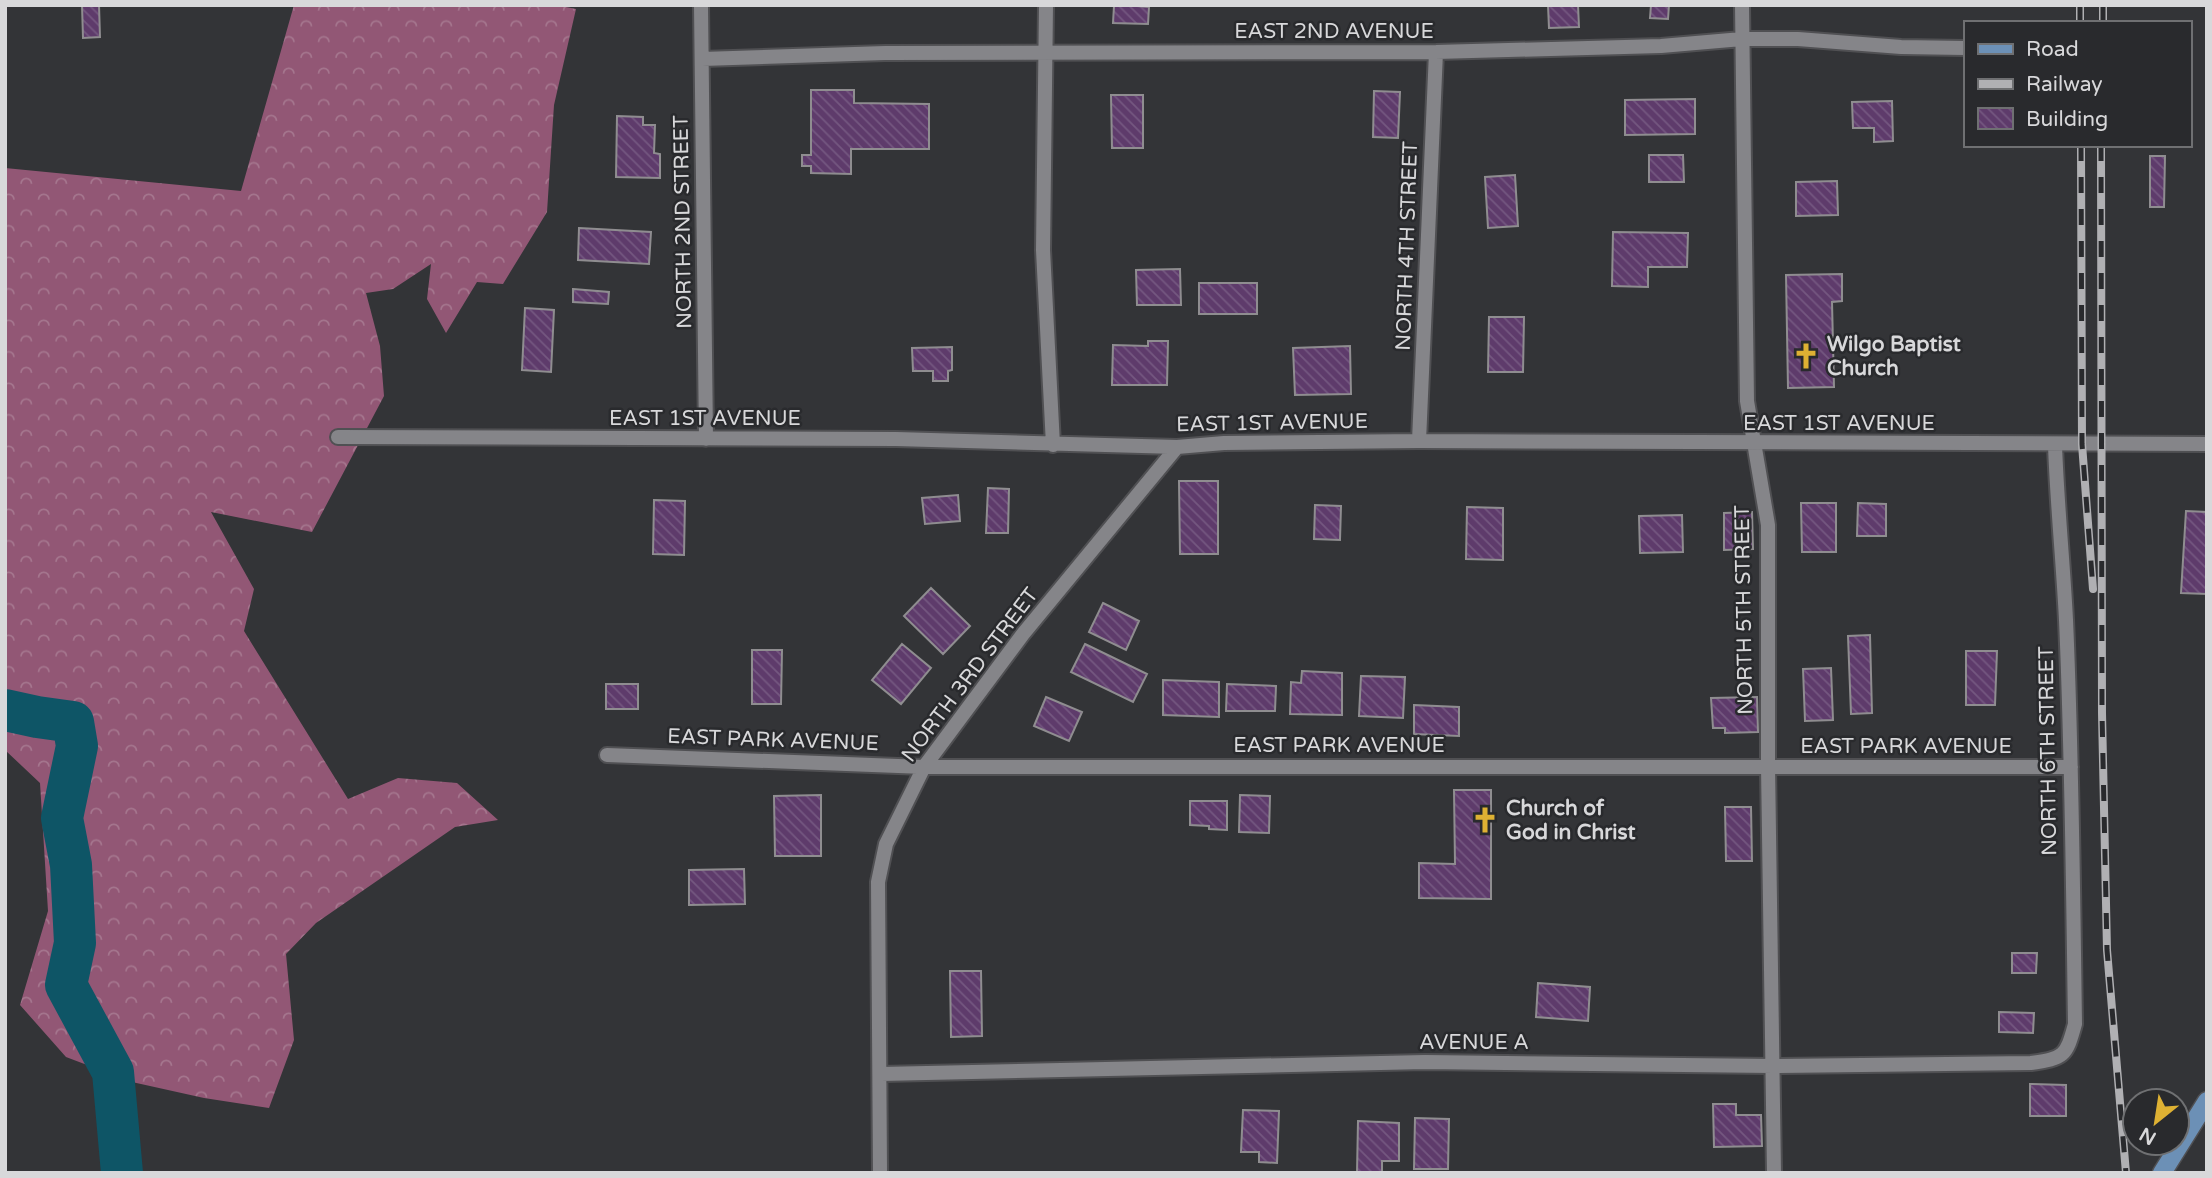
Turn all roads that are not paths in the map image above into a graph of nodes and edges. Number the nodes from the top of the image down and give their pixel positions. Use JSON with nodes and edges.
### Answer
{"nodes":[{"id":1,"x":701,"y":5,"type":"edge"},
{"id":2,"x":1046,"y":5,"type":"edge"},
{"id":3,"x":1742,"y":5,"type":"edge"},
{"id":4,"x":1742,"y":39,"type":"junction"},
{"id":5,"x":1964,"y":48,"type":"edge"},
{"id":6,"x":1436,"y":52,"type":"junction"},
{"id":7,"x":1045,"y":53,"type":"junction"},
{"id":8,"x":702,"y":59,"type":"junction"},
{"id":9,"x":338,"y":437,"type":"dead end"},
{"id":10,"x":706,"y":439,"type":"junction"},
{"id":11,"x":1419,"y":441,"type":"junction"},
{"id":12,"x":1755,"y":443,"type":"junction"},
{"id":13,"x":2207,"y":444,"type":"edge"},
{"id":14,"x":1053,"y":445,"type":"junction"},
{"id":15,"x":2055,"y":445,"type":"junction"},
{"id":16,"x":1177,"y":447,"type":"junction"},
{"id":17,"x":607,"y":755,"type":"dead end"},
{"id":18,"x":1768,"y":766,"type":"junction"},
{"id":19,"x":924,"y":767,"type":"junction"},
{"id":20,"x":2071,"y":767,"type":"junction"},
{"id":21,"x":2065,"y":1055,"type":"joint"},
{"id":22,"x":1773,"y":1066,"type":"junction"},
{"id":23,"x":881,"y":1074,"type":"junction"},
{"id":24,"x":2207,"y":1101,"type":"edge"},
{"id":25,"x":880,"y":1173,"type":"edge"},
{"id":26,"x":1774,"y":1173,"type":"edge"},
{"id":27,"x":2162,"y":1173,"type":"edge"}],
"edges":[{"from":1,"to":8,"type":"street","name":"NORTH 2ND STREET"},
{"from":2,"to":7,"type":"street"},
{"from":3,"to":4,"type":"street","name":"NORTH 5TH STREET"},
{"from":4,"to":5,"type":"street","name":"EAST 2ND AVENUE"},
{"from":4,"to":6,"type":"street","name":"EAST 2ND AVENUE"},
{"from":4,"to":12,"type":"street","name":"NORTH 5TH STREET"},
{"from":6,"to":7,"type":"street","name":"EAST 2ND AVENUE"},
{"from":6,"to":11,"type":"street","name":"NORTH 4TH STREET"},
{"from":7,"to":8,"type":"street","name":"EAST 2ND AVENUE"},
{"from":7,"to":14,"type":"street"},
{"from":8,"to":10,"type":"street","name":"NORTH 2ND STREET"},
{"from":9,"to":10,"type":"street","name":"EAST 1ST AVENUE"},
{"from":10,"to":14,"type":"street","name":"EAST 1ST AVENUE"},
{"from":11,"to":12,"type":"street","name":"EAST 1ST AVENUE"},
{"from":11,"to":16,"type":"street","name":"EAST 1ST AVENUE"},
{"from":12,"to":15,"type":"street","name":"EAST 1ST AVENUE"},
{"from":12,"to":18,"type":"street","name":"NORTH 5TH STREET"},
{"from":13,"to":15,"type":"street","name":"EAST 1ST AVENUE"},
{"from":14,"to":16,"type":"street","name":"EAST 1ST AVENUE"},
{"from":15,"to":20,"type":"street","name":"NORTH 6TH STREET"},
{"from":16,"to":19,"type":"street","name":"NORTH 3RD STREET"},
{"from":17,"to":19,"type":"street","name":"EAST PARK AVENUE"},
{"from":18,"to":19,"type":"street","name":"EAST PARK AVENUE"},
{"from":18,"to":20,"type":"street","name":"EAST PARK AVENUE"},
{"from":18,"to":22,"type":"street","name":"NORTH 5TH STREET"},
{"from":19,"to":23,"type":"street","name":"NORTH 3RD STREET"},
{"from":20,"to":21,"type":"street","name":"NORTH 6TH STREET"},
{"from":21,"to":22,"type":"street","name":"AVENUE A"},
{"from":22,"to":23,"type":"street","name":"AVENUE A"},
{"from":22,"to":26,"type":"street","name":"NORTH 5TH STREET"},
{"from":23,"to":25,"type":"street","name":"NORTH 3RD STREET"},
{"from":24,"to":27,"type":"main road"}]}
